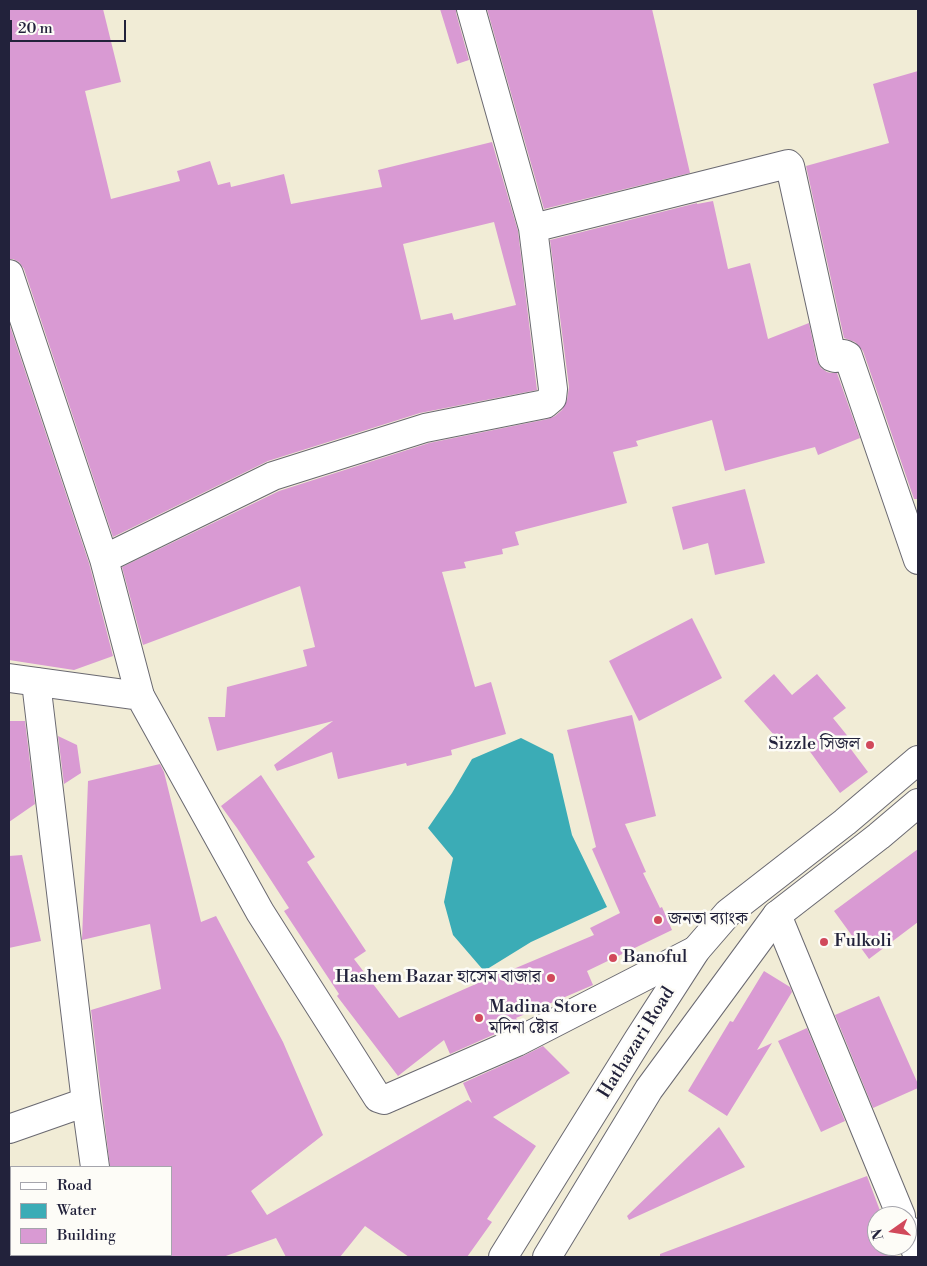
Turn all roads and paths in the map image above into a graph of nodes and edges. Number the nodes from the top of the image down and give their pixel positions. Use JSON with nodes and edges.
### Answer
{"nodes":[{"id":1,"x":471,"y":9,"type":"edge"},
{"id":2,"x":533,"y":228,"type":"junction"},
{"id":3,"x":9,"y":274,"type":"edge"},
{"id":4,"x":104,"y":559,"type":"junction"},
{"id":5,"x":918,"y":560,"type":"edge"},
{"id":6,"x":9,"y":678,"type":"edge"},
{"id":7,"x":36,"y":682,"type":"junction"},
{"id":8,"x":140,"y":696,"type":"junction"},
{"id":9,"x":918,"y":760,"type":"edge"},
{"id":10,"x":918,"y":804,"type":"edge"},
{"id":11,"x":776,"y":915,"type":"junction"},
{"id":12,"x":696,"y":950,"type":"junction"},
{"id":13,"x":86,"y":1102,"type":"junction"},
{"id":14,"x":9,"y":1129,"type":"edge"},
{"id":15,"x":95,"y":1166,"type":"edge"},
{"id":16,"x":898,"y":1206,"type":"edge"},
{"id":17,"x":503,"y":1257,"type":"edge"},
{"id":18,"x":547,"y":1257,"type":"edge"}],
"edges":[{"from":1,"to":2,"type":"main road"},
{"from":2,"to":4,"type":"main road"},
{"from":2,"to":5,"type":"main road"},
{"from":3,"to":4,"type":"main road"},
{"from":4,"to":8,"type":"main road"},
{"from":6,"to":7,"type":"main road"},
{"from":7,"to":8,"type":"main road"},
{"from":7,"to":13,"type":"main road"},
{"from":8,"to":12,"type":"main road"},
{"from":9,"to":12,"type":"main road","name":"Hathazari Road"},
{"from":10,"to":11,"type":"main road","name":"Hathazari Road"},
{"from":11,"to":16,"type":"main road"},
{"from":11,"to":18,"type":"main road","name":"Hathazari Road"},
{"from":12,"to":17,"type":"main road","name":"Hathazari Road"},
{"from":13,"to":14,"type":"main road"},
{"from":13,"to":15,"type":"main road"}]}
